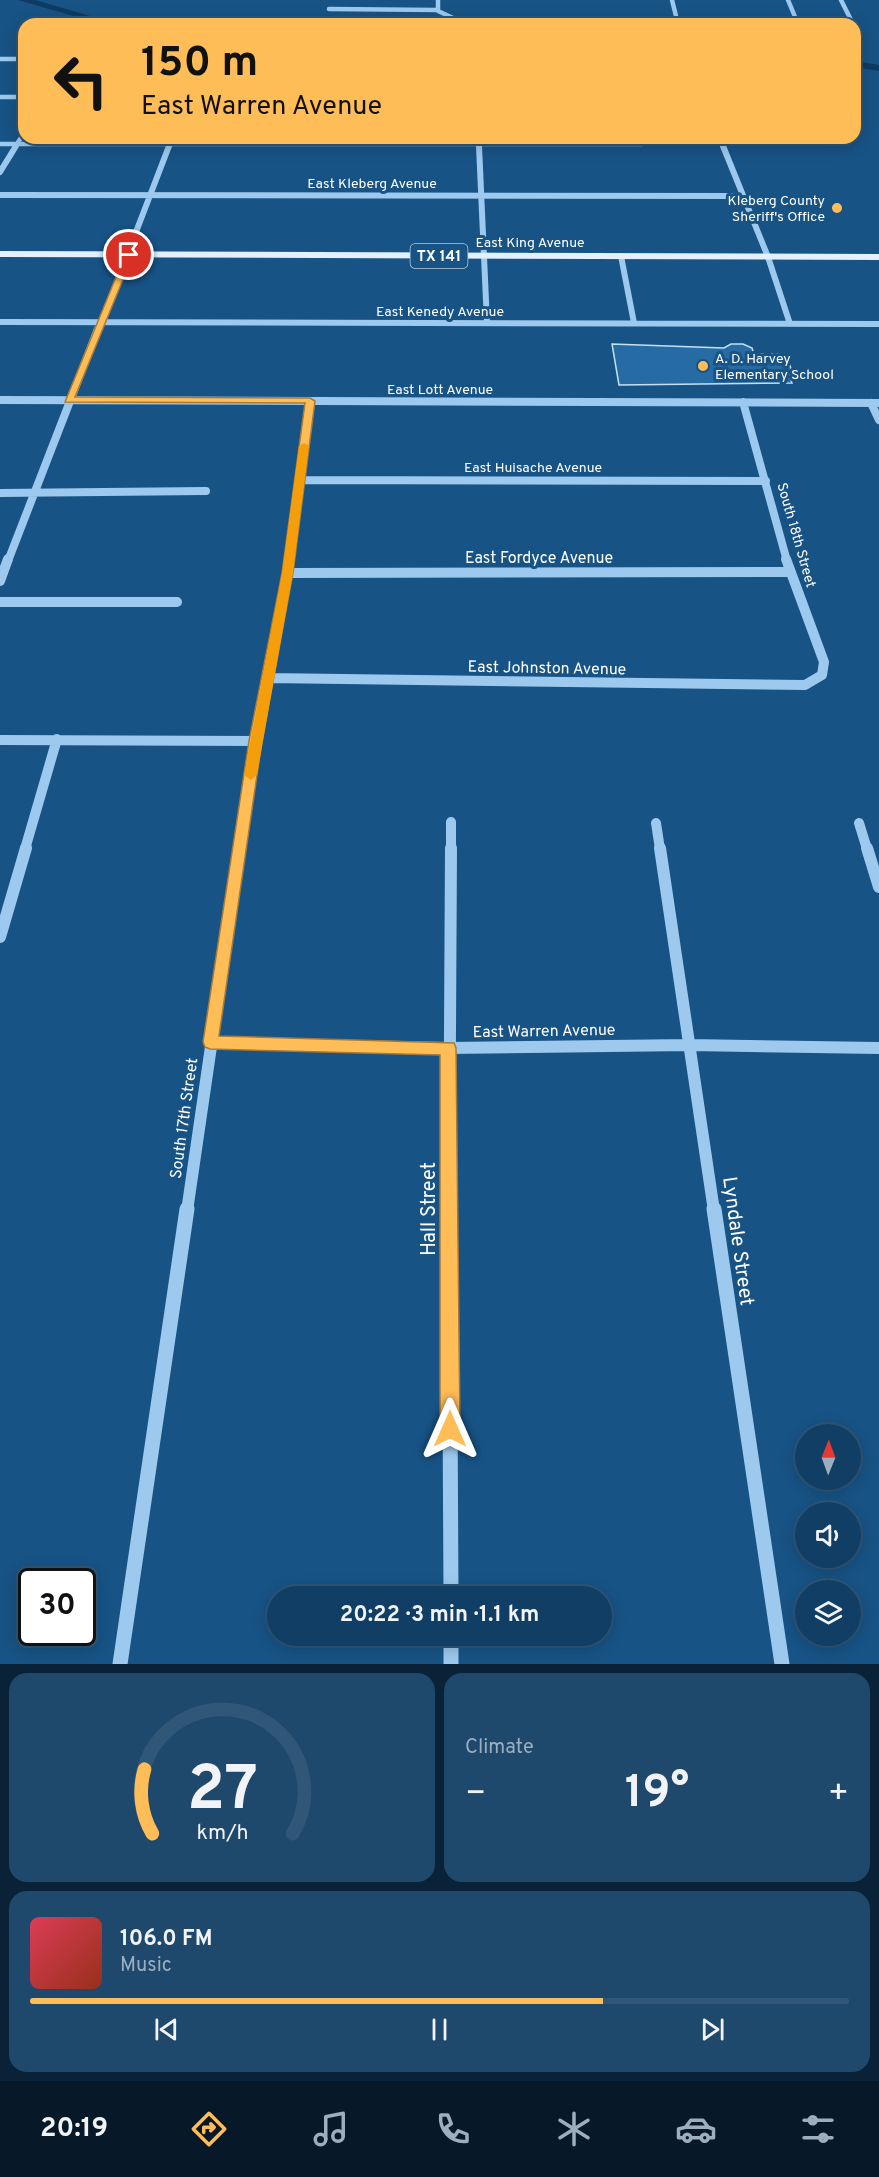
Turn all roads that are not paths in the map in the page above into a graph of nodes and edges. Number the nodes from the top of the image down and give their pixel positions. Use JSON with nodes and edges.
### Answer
{"nodes":[{"id":1,"x":438,"y":0,"type":"edge"},
{"id":2,"x":672,"y":0,"type":"edge"},
{"id":3,"x":788,"y":0,"type":"edge"},
{"id":4,"x":841,"y":0,"type":"edge"},
{"id":5,"x":329,"y":9,"type":"dead end"},
{"id":6,"x":437,"y":10,"type":"junction"},
{"id":7,"x":454,"y":18,"type":"edge"},
{"id":8,"x":677,"y":18,"type":"edge"},
{"id":9,"x":796,"y":18,"type":"edge"},
{"id":10,"x":850,"y":18,"type":"edge"},
{"id":11,"x":0,"y":59,"type":"edge"},
{"id":12,"x":18,"y":59,"type":"edge"},
{"id":13,"x":0,"y":97,"type":"edge"},
{"id":14,"x":18,"y":97,"type":"edge"},
{"id":15,"x":0,"y":144,"type":"edge"},
{"id":16,"x":18,"y":144,"type":"joint"},
{"id":17,"x":170,"y":144,"type":"edge"},
{"id":18,"x":479,"y":144,"type":"edge"},
{"id":19,"x":722,"y":144,"type":"edge"},
{"id":20,"x":0,"y":172,"type":"edge"},
{"id":21,"x":151,"y":194,"type":"junction"},
{"id":22,"x":0,"y":195,"type":"edge"},
{"id":23,"x":483,"y":196,"type":"junction"},
{"id":24,"x":743,"y":196,"type":"junction"},
{"id":25,"x":0,"y":254,"type":"edge"},
{"id":26,"x":129,"y":255,"type":"junction"},
{"id":27,"x":484,"y":256,"type":"junction"},
{"id":28,"x":621,"y":256,"type":"junction"},
{"id":29,"x":768,"y":257,"type":"junction"},
{"id":30,"x":879,"y":257,"type":"edge"},
{"id":31,"x":0,"y":322,"type":"edge"},
{"id":32,"x":101,"y":322,"type":"junction"},
{"id":33,"x":487,"y":323,"type":"junction"},
{"id":34,"x":634,"y":323,"type":"junction"},
{"id":35,"x":790,"y":324,"type":"junction"},
{"id":36,"x":879,"y":324,"type":"edge"},
{"id":37,"x":0,"y":399,"type":"edge"},
{"id":38,"x":69,"y":400,"type":"junction"},
{"id":39,"x":310,"y":401,"type":"junction"},
{"id":40,"x":743,"y":402,"type":"junction"},
{"id":41,"x":875,"y":403,"type":"edge"},
{"id":42,"x":879,"y":420,"type":"edge"},
{"id":43,"x":300,"y":480,"type":"junction"},
{"id":44,"x":766,"y":481,"type":"junction"},
{"id":45,"x":206,"y":491,"type":"dead end"},
{"id":46,"x":0,"y":493,"type":"edge"},
{"id":47,"x":33,"y":493,"type":"junction"},
{"id":48,"x":790,"y":572,"type":"junction"},
{"id":49,"x":288,"y":573,"type":"junction"},
{"id":50,"x":0,"y":581,"type":"edge"},
{"id":51,"x":0,"y":602,"type":"edge"},
{"id":52,"x":177,"y":602,"type":"dead end"},
{"id":53,"x":822,"y":675,"type":"joint"},
{"id":54,"x":268,"y":678,"type":"junction"},
{"id":55,"x":57,"y":739,"type":"junction"},
{"id":56,"x":0,"y":740,"type":"edge"},
{"id":57,"x":256,"y":741,"type":"junction"},
{"id":58,"x":451,"y":822,"type":"dead end"},
{"id":59,"x":656,"y":823,"type":"dead end"},
{"id":60,"x":860,"y":823,"type":"dead end"},
{"id":61,"x":879,"y":887,"type":"edge"},
{"id":62,"x":3,"y":915,"type":"edge"},
{"id":63,"x":0,"y":937,"type":"edge"},
{"id":64,"x":210,"y":1042,"type":"junction"},
{"id":65,"x":690,"y":1045,"type":"junction"},
{"id":66,"x":448,"y":1048,"type":"junction"},
{"id":67,"x":879,"y":1048,"type":"edge"},
{"id":68,"x":451,"y":1586,"type":"edge"},
{"id":69,"x":451,"y":1646,"type":"edge"},
{"id":70,"x":120,"y":1664,"type":"edge"},
{"id":71,"x":451,"y":1664,"type":"edge"},
{"id":72,"x":782,"y":1664,"type":"edge"}],
"edges":[{"from":1,"to":6,"type":"street"},
{"from":2,"to":8,"type":"street"},
{"from":3,"to":9,"type":"street"},
{"from":4,"to":10,"type":"street"},
{"from":5,"to":6,"type":"street"},
{"from":6,"to":7,"type":"street"},
{"from":11,"to":12,"type":"street"},
{"from":13,"to":14,"type":"street"},
{"from":15,"to":16,"type":"street"},
{"from":16,"to":20,"type":"street"},
{"from":17,"to":21,"type":"street"},
{"from":18,"to":23,"type":"street"},
{"from":19,"to":24,"type":"street"},
{"from":21,"to":22,"type":"street","name":"East Kleberg Avenue"},
{"from":21,"to":23,"type":"street","name":"East Kleberg Avenue"},
{"from":21,"to":26,"type":"street"},
{"from":23,"to":24,"type":"street","name":"East Kleberg Avenue"},
{"from":23,"to":27,"type":"street"},
{"from":24,"to":29,"type":"street"},
{"from":25,"to":26,"type":"main road","name":"East King Avenue","number":"TX 141"},
{"from":26,"to":27,"type":"main road","name":"East King Avenue","number":"TX 141"},
{"from":26,"to":32,"type":"street"},
{"from":27,"to":28,"type":"main road","name":"East King Avenue","number":"TX 141"},
{"from":27,"to":33,"type":"street"},
{"from":28,"to":29,"type":"main road","name":"East King Avenue","number":"TX 141"},
{"from":28,"to":34,"type":"street"},
{"from":29,"to":30,"type":"main road","name":"East King Avenue","number":"TX 141"},
{"from":29,"to":35,"type":"street"},
{"from":31,"to":32,"type":"street","name":"East Kenedy Avenue"},
{"from":32,"to":33,"type":"street","name":"East Kenedy Avenue"},
{"from":32,"to":38,"type":"street"},
{"from":33,"to":34,"type":"street","name":"East Kenedy Avenue"},
{"from":34,"to":35,"type":"street","name":"East Kenedy Avenue"},
{"from":35,"to":36,"type":"street","name":"East Kenedy Avenue"},
{"from":37,"to":38,"type":"street","name":"East Lott Avenue"},
{"from":38,"to":39,"type":"street","name":"East Lott Avenue"},
{"from":38,"to":47,"type":"street"},
{"from":39,"to":40,"type":"street","name":"East Lott Avenue"},
{"from":39,"to":43,"type":"street","name":"South 17th Street"},
{"from":40,"to":41,"type":"street","name":"East Lott Avenue"},
{"from":40,"to":44,"type":"street","name":"South 18th Street"},
{"from":41,"to":42,"type":"street"},
{"from":43,"to":44,"type":"street","name":"East Huisache Avenue"},
{"from":43,"to":49,"type":"street","name":"South 17th Street"},
{"from":44,"to":48,"type":"street","name":"South 18th Street"},
{"from":45,"to":47,"type":"street"},
{"from":46,"to":47,"type":"street"},
{"from":47,"to":50,"type":"street"},
{"from":48,"to":49,"type":"street","name":"East Fordyce Avenue"},
{"from":48,"to":53,"type":"street","name":"South 18th Street"},
{"from":49,"to":54,"type":"street","name":"South 17th Street"},
{"from":51,"to":52,"type":"street"},
{"from":53,"to":54,"type":"street","name":"East Johnston Avenue"},
{"from":54,"to":57,"type":"street","name":"South 17th Street"},
{"from":55,"to":56,"type":"street"},
{"from":55,"to":57,"type":"street"},
{"from":55,"to":62,"type":"street"},
{"from":57,"to":64,"type":"street","name":"South 17th Street"},
{"from":58,"to":66,"type":"street","name":"Hall Street"},
{"from":59,"to":65,"type":"street","name":"Lyndale Street"},
{"from":60,"to":61,"type":"street"},
{"from":62,"to":63,"type":"street"},
{"from":64,"to":66,"type":"street","name":"East Warren Avenue"},
{"from":64,"to":70,"type":"street","name":"South 17th Street"},
{"from":65,"to":66,"type":"street","name":"East Warren Avenue"},
{"from":65,"to":67,"type":"street","name":"East Warren Avenue"},
{"from":65,"to":72,"type":"street","name":"Lyndale Street"},
{"from":66,"to":68,"type":"street","name":"Hall Street"},
{"from":69,"to":71,"type":"street"}]}
